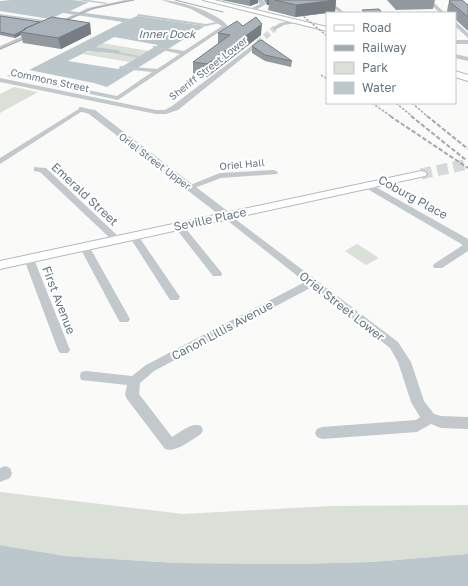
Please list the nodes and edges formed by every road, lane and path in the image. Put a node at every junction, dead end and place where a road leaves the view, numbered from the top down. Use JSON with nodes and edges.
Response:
{"nodes":[{"id":1,"x":3,"y":0,"type":"edge"},
{"id":2,"x":8,"y":0,"type":"edge"},
{"id":3,"x":79,"y":0,"type":"edge"},
{"id":4,"x":131,"y":0,"type":"edge"},
{"id":5,"x":163,"y":0,"type":"edge"},
{"id":6,"x":206,"y":0,"type":"edge"},
{"id":7,"x":260,"y":0,"type":"edge"},
{"id":8,"x":326,"y":0,"type":"edge"},
{"id":9,"x":428,"y":0,"type":"edge"},
{"id":10,"x":106,"y":4,"type":"dead end"},
{"id":11,"x":252,"y":10,"type":"junction"},
{"id":12,"x":342,"y":12,"type":"edge"},
{"id":13,"x":442,"y":12,"type":"edge"},
{"id":14,"x":0,"y":15,"type":"edge"},
{"id":15,"x":138,"y":15,"type":"dead end"},
{"id":16,"x":284,"y":21,"type":"junction"},
{"id":17,"x":51,"y":22,"type":"edge"},
{"id":18,"x":222,"y":22,"type":"junction"},
{"id":19,"x":456,"y":25,"type":"edge"},
{"id":20,"x":46,"y":28,"type":"edge"},
{"id":21,"x":276,"y":28,"type":"tunnel mouth"},
{"id":22,"x":326,"y":29,"type":"edge"},
{"id":23,"x":39,"y":31,"type":"edge"},
{"id":24,"x":468,"y":36,"type":"edge"},
{"id":25,"x":456,"y":42,"type":"edge"},
{"id":26,"x":468,"y":42,"type":"edge"},
{"id":27,"x":258,"y":43,"type":"tunnel mouth"},
{"id":28,"x":154,"y":47,"type":"dead end"},
{"id":29,"x":0,"y":48,"type":"edge"},
{"id":30,"x":119,"y":53,"type":"dead end"},
{"id":31,"x":185,"y":53,"type":"junction"},
{"id":32,"x":456,"y":56,"type":"edge"},
{"id":33,"x":145,"y":58,"type":"dead end"},
{"id":34,"x":468,"y":59,"type":"edge"},
{"id":35,"x":122,"y":67,"type":"dead end"},
{"id":36,"x":158,"y":71,"type":"junction"},
{"id":37,"x":456,"y":74,"type":"edge"},
{"id":38,"x":10,"y":76,"type":"dead end"},
{"id":39,"x":468,"y":78,"type":"edge"},
{"id":40,"x":0,"y":80,"type":"edge"},
{"id":41,"x":97,"y":100,"type":"junction"},
{"id":42,"x":82,"y":109,"type":"junction"},
{"id":43,"x":1,"y":161,"type":"edge"},
{"id":44,"x":37,"y":168,"type":"dead end"},
{"id":45,"x":274,"y":172,"type":"dead end"},
{"id":46,"x":421,"y":174,"type":"tunnel mouth"},
{"id":47,"x":367,"y":186,"type":"junction"},
{"id":48,"x":189,"y":187,"type":"junction"},
{"id":49,"x":226,"y":215,"type":"junction"},
{"id":50,"x":179,"y":226,"type":"junction"},
{"id":51,"x":134,"y":236,"type":"junction"},
{"id":52,"x":116,"y":239,"type":"junction"},
{"id":53,"x":468,"y":243,"type":"edge"},
{"id":54,"x":84,"y":246,"type":"junction"},
{"id":55,"x":468,"y":246,"type":"edge"},
{"id":56,"x":29,"y":259,"type":"junction"},
{"id":57,"x":1,"y":264,"type":"edge"},
{"id":58,"x":438,"y":266,"type":"dead end"},
{"id":59,"x":217,"y":274,"type":"dead end"},
{"id":60,"x":312,"y":283,"type":"junction"},
{"id":61,"x":174,"y":297,"type":"dead end"},
{"id":62,"x":124,"y":319,"type":"dead end"},
{"id":63,"x":64,"y":350,"type":"dead end"},
{"id":64,"x":86,"y":376,"type":"dead end"},
{"id":65,"x":134,"y":381,"type":"junction"},
{"id":66,"x":429,"y":418,"type":"junction"},
{"id":67,"x":468,"y":423,"type":"edge"},
{"id":68,"x":196,"y":430,"type":"dead end"},
{"id":69,"x":322,"y":433,"type":"dead end"}],
"edges":[{"from":1,"to":2,"type":"street"},
{"from":3,"to":10,"type":"street"},
{"from":4,"to":20,"type":"street"},
{"from":5,"to":18,"type":"street"},
{"from":6,"to":11,"type":"main road"},
{"from":7,"to":11,"type":"street"},
{"from":8,"to":12,"type":"street"},
{"from":9,"to":13,"type":"street"},
{"from":11,"to":16,"type":"main road"},
{"from":14,"to":17,"type":"street"},
{"from":15,"to":18,"type":"street"},
{"from":16,"to":21,"type":"street"},
{"from":16,"to":22,"type":"main road"},
{"from":18,"to":31,"type":"street"},
{"from":19,"to":24,"type":"street"},
{"from":23,"to":29,"type":"street"},
{"from":25,"to":26,"type":"street"},
{"from":27,"to":41,"type":"street","name":"Sheriff Street Lower"},
{"from":28,"to":31,"type":"street"},
{"from":30,"to":33,"type":"street"},
{"from":31,"to":36,"type":"street"},
{"from":32,"to":34,"type":"street"},
{"from":35,"to":36,"type":"street"},
{"from":36,"to":38,"type":"street"},
{"from":37,"to":39,"type":"main road"},
{"from":40,"to":41,"type":"street","name":"Commons Street"},
{"from":41,"to":42,"type":"street"},
{"from":42,"to":43,"type":"street"},
{"from":42,"to":48,"type":"street","name":"Oriel Street Upper"},
{"from":44,"to":52,"type":"street","name":"Emerald Street"},
{"from":45,"to":48,"type":"street","name":"Oriel Hall"},
{"from":46,"to":47,"type":"main road","name":"Seville Place"},
{"from":47,"to":49,"type":"main road","name":"Seville Place"},
{"from":47,"to":53,"type":"street","name":"Coburg Place"},
{"from":48,"to":49,"type":"street","name":"Oriel Street Upper"},
{"from":49,"to":50,"type":"main road","name":"Seville Place"},
{"from":49,"to":60,"type":"street","name":"Oriel Street Lower"},
{"from":50,"to":51,"type":"main road","name":"Seville Place"},
{"from":50,"to":59,"type":"street"},
{"from":51,"to":52,"type":"main road","name":"Seville Place"},
{"from":51,"to":61,"type":"street"},
{"from":52,"to":54,"type":"main road","name":"Seville Place"},
{"from":54,"to":56,"type":"main road","name":"Seville Place"},
{"from":54,"to":62,"type":"street"},
{"from":55,"to":58,"type":"street"},
{"from":56,"to":57,"type":"main road","name":"Seville Place"},
{"from":56,"to":63,"type":"street","name":"First Avenue"},
{"from":60,"to":65,"type":"street","name":"Canon Lillis Avenue"},
{"from":60,"to":66,"type":"street","name":"Oriel Street Lower"},
{"from":64,"to":65,"type":"street"},
{"from":65,"to":68,"type":"street"},
{"from":66,"to":67,"type":"street"},
{"from":66,"to":69,"type":"street"}]}
